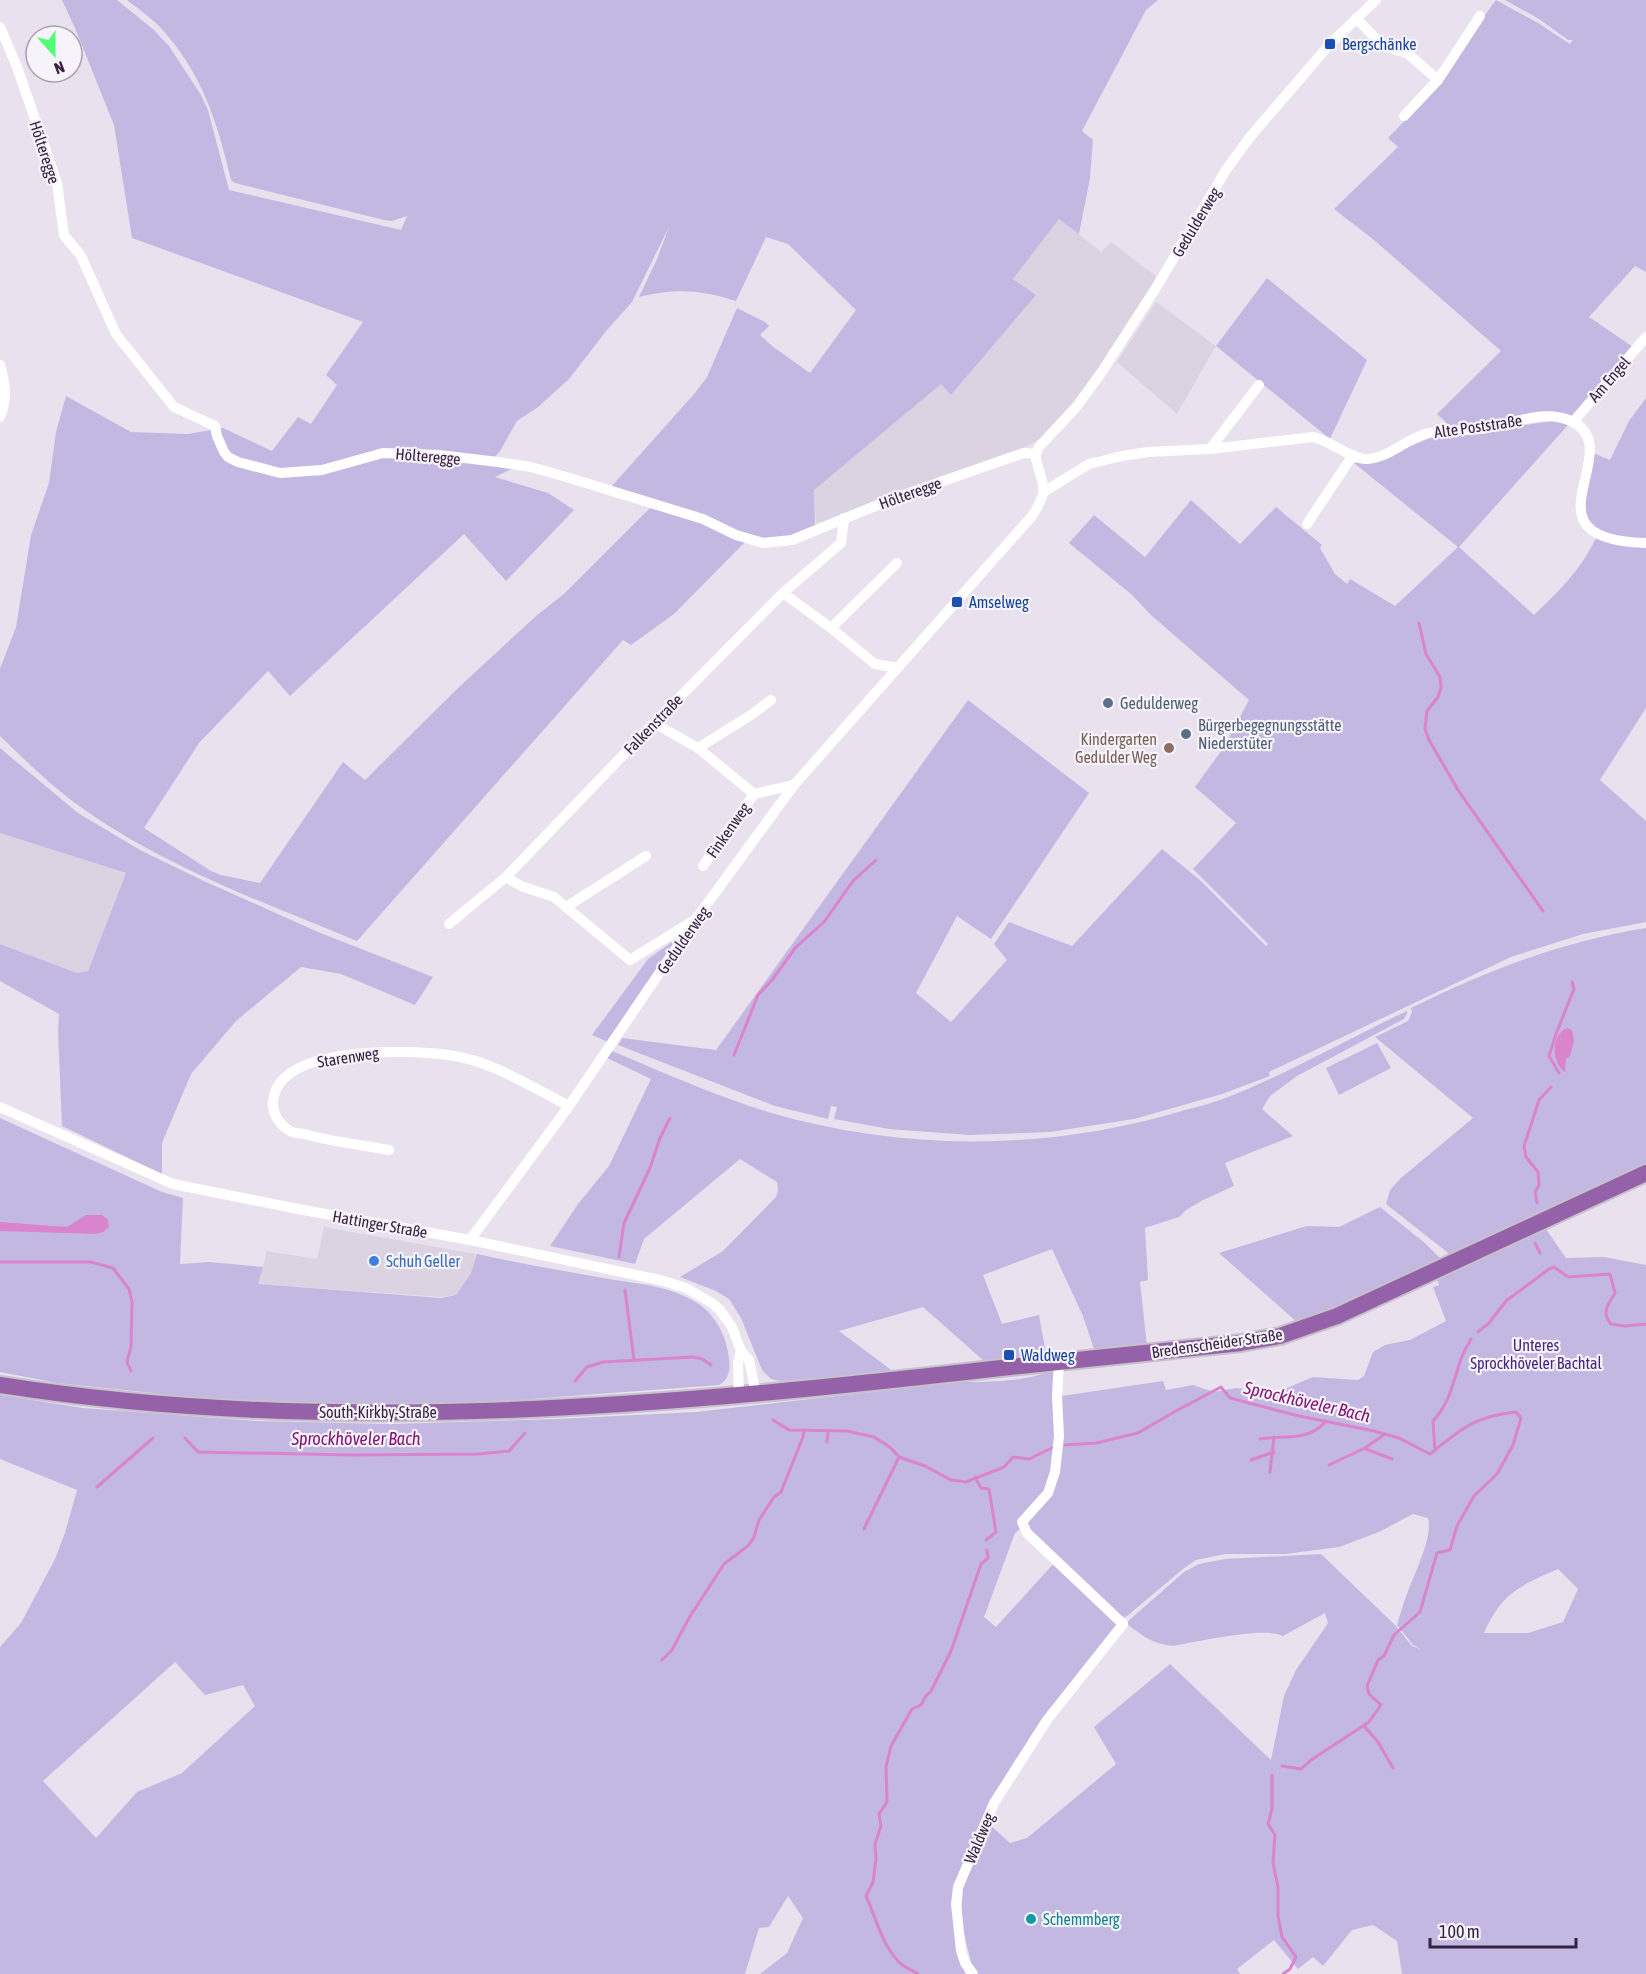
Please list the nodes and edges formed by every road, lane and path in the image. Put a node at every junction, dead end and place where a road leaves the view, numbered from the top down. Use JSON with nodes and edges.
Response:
{"nodes":[{"id":1,"x":1376,"y":0,"type":"edge"},
{"id":2,"x":1480,"y":16,"type":"dead end"},
{"id":3,"x":1356,"y":18,"type":"junction"},
{"id":4,"x":0,"y":27,"type":"edge"},
{"id":5,"x":1438,"y":80,"type":"junction"},
{"id":6,"x":1404,"y":116,"type":"dead end"},
{"id":7,"x":1646,"y":337,"type":"edge"},
{"id":8,"x":0,"y":365,"type":"edge"},
{"id":9,"x":1259,"y":385,"type":"dead end"},
{"id":10,"x":0,"y":417,"type":"edge"},
{"id":11,"x":1572,"y":422,"type":"junction"},
{"id":12,"x":1210,"y":449,"type":"junction"},
{"id":13,"x":1036,"y":454,"type":"junction"},
{"id":14,"x":1353,"y":455,"type":"junction"},
{"id":15,"x":1044,"y":491,"type":"junction"},
{"id":16,"x":844,"y":518,"type":"junction"},
{"id":17,"x":1306,"y":524,"type":"dead end"},
{"id":18,"x":1646,"y":543,"type":"edge"},
{"id":19,"x":897,"y":562,"type":"dead end"},
{"id":20,"x":783,"y":593,"type":"junction"},
{"id":21,"x":831,"y":628,"type":"junction"},
{"id":22,"x":898,"y":668,"type":"junction"},
{"id":23,"x":771,"y":700,"type":"dead end"},
{"id":24,"x":654,"y":723,"type":"junction"},
{"id":25,"x":698,"y":748,"type":"junction"},
{"id":26,"x":794,"y":785,"type":"junction"},
{"id":27,"x":754,"y":794,"type":"junction"},
{"id":28,"x":646,"y":856,"type":"dead end"},
{"id":29,"x":703,"y":866,"type":"dead end"},
{"id":30,"x":506,"y":877,"type":"junction"},
{"id":31,"x":566,"y":907,"type":"junction"},
{"id":32,"x":696,"y":919,"type":"junction"},
{"id":33,"x":449,"y":924,"type":"dead end"},
{"id":34,"x":569,"y":1106,"type":"junction"},
{"id":35,"x":0,"y":1107,"type":"edge"},
{"id":36,"x":388,"y":1150,"type":"dead end"},
{"id":37,"x":1646,"y":1173,"type":"edge"},
{"id":38,"x":470,"y":1240,"type":"junction"},
{"id":39,"x":741,"y":1351,"type":"junction"},
{"id":40,"x":1059,"y":1362,"type":"junction"},
{"id":41,"x":0,"y":1385,"type":"edge"},
{"id":42,"x":756,"y":1394,"type":"junction"},
{"id":43,"x":739,"y":1396,"type":"junction"},
{"id":44,"x":973,"y":1974,"type":"edge"}],
"edges":[{"from":1,"to":3,"type":"street","name":"Gedulderweg"},
{"from":2,"to":5,"type":"street"},
{"from":3,"to":5,"type":"street"},
{"from":3,"to":13,"type":"street","name":"Gedulderweg"},
{"from":4,"to":16,"type":"street","name":"Hölteregge"},
{"from":5,"to":6,"type":"street"},
{"from":7,"to":11,"type":"street","name":"Am Engel"},
{"from":8,"to":10,"type":"street"},
{"from":9,"to":12,"type":"street"},
{"from":11,"to":14,"type":"street","name":"Alte Poststraße"},
{"from":11,"to":18,"type":"street"},
{"from":12,"to":14,"type":"street","name":"Alte Poststraße"},
{"from":12,"to":15,"type":"street","name":"Alte Poststraße"},
{"from":13,"to":15,"type":"street"},
{"from":13,"to":16,"type":"street","name":"Hölteregge"},
{"from":14,"to":17,"type":"street"},
{"from":15,"to":22,"type":"street","name":"Gedulderweg"},
{"from":16,"to":20,"type":"street","name":"Falkenstraße"},
{"from":19,"to":21,"type":"street"},
{"from":20,"to":21,"type":"street"},
{"from":20,"to":24,"type":"street","name":"Falkenstraße"},
{"from":21,"to":22,"type":"street"},
{"from":22,"to":26,"type":"street","name":"Gedulderweg"},
{"from":23,"to":25,"type":"street"},
{"from":24,"to":25,"type":"street","name":"Finkenweg"},
{"from":24,"to":30,"type":"street","name":"Falkenstraße"},
{"from":25,"to":27,"type":"street","name":"Finkenweg"},
{"from":26,"to":27,"type":"street","name":"Finkenweg"},
{"from":26,"to":32,"type":"street","name":"Gedulderweg"},
{"from":27,"to":29,"type":"street","name":"Finkenweg"},
{"from":28,"to":31,"type":"street"},
{"from":30,"to":31,"type":"street"},
{"from":30,"to":33,"type":"street","name":"Falkenstraße"},
{"from":31,"to":32,"type":"street"},
{"from":32,"to":34,"type":"street","name":"Gedulderweg"},
{"from":34,"to":36,"type":"street","name":"Starenweg"},
{"from":34,"to":38,"type":"street","name":"Gedulderweg"},
{"from":35,"to":38,"type":"street","name":"Hattinger Straße"},
{"from":37,"to":40,"type":"main road","name":"Bredenscheider Straße"},
{"from":38,"to":39,"type":"street","name":"Hattinger Straße"},
{"from":39,"to":42,"type":"street","name":"Hattinger Straße"},
{"from":39,"to":43,"type":"street","name":"Hattinger Straße"},
{"from":40,"to":42,"type":"main road","name":"Bredenscheider Straße"},
{"from":40,"to":44,"type":"street","name":"Waldweg"},
{"from":41,"to":43,"type":"main road","name":"South-Kirkby-Straße"},
{"from":42,"to":43,"type":"main road","name":"South-Kirkby-Straße"}]}
